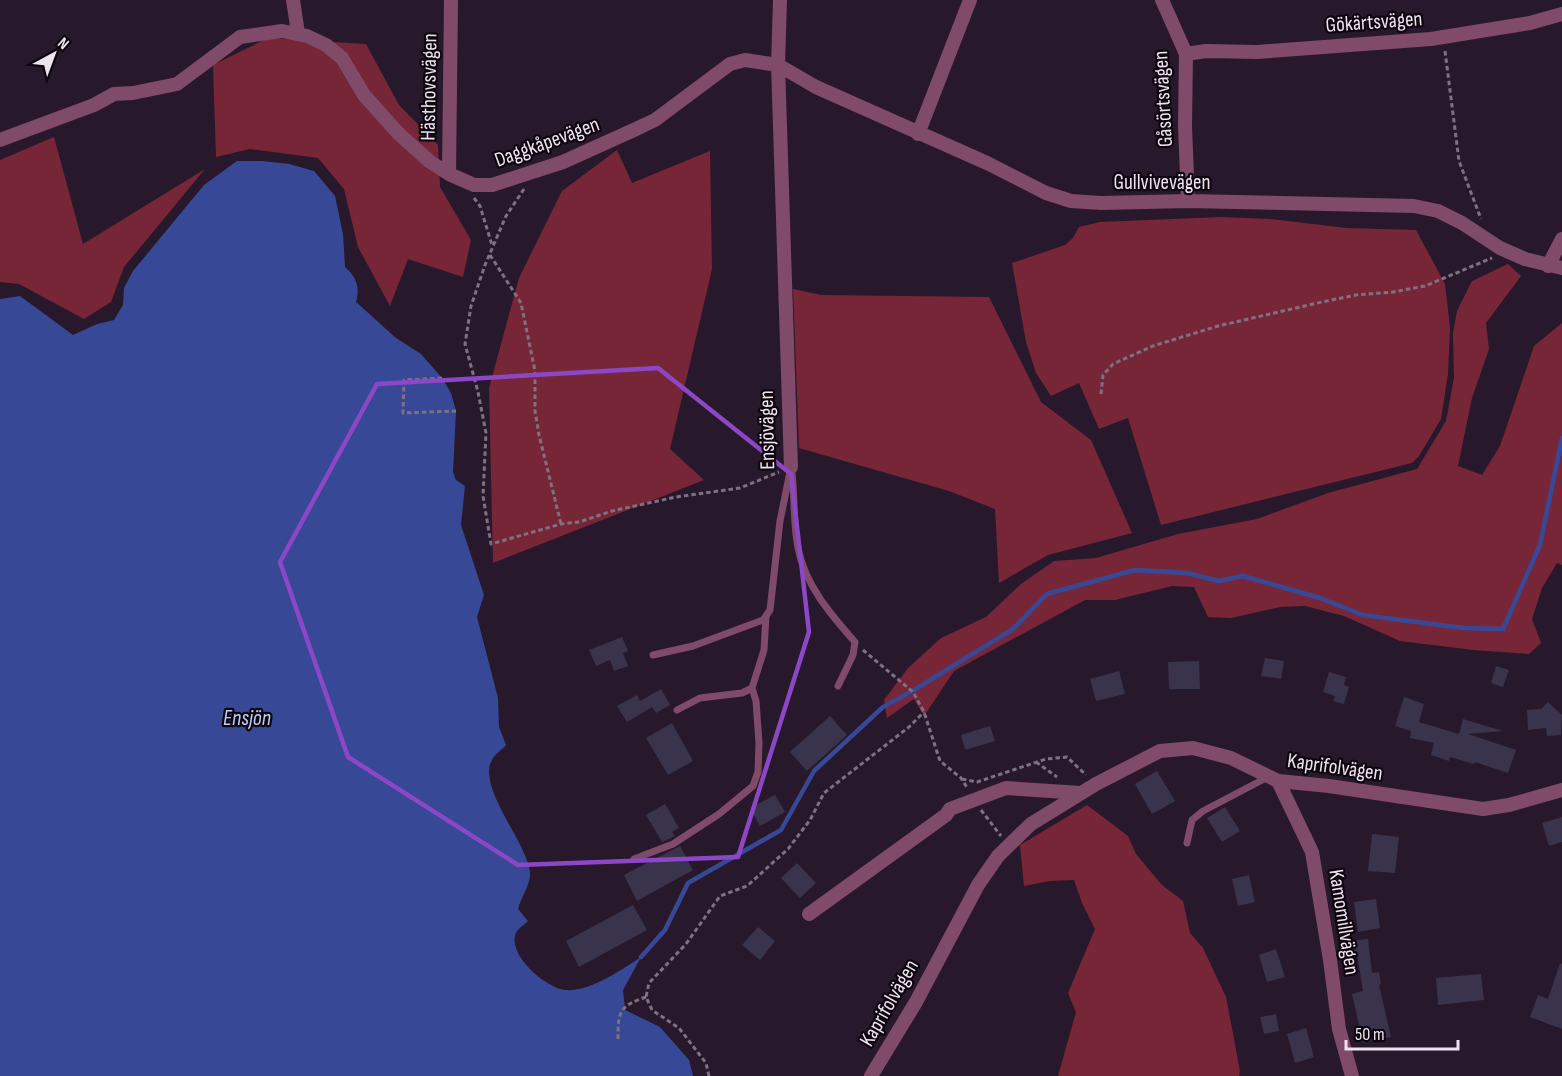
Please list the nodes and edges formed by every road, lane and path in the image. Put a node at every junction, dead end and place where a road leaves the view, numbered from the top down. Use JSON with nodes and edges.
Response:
{"nodes":[{"id":1,"x":293,"y":0,"type":"edge"},
{"id":2,"x":451,"y":0,"type":"edge"},
{"id":3,"x":780,"y":0,"type":"edge"},
{"id":4,"x":970,"y":0,"type":"edge"},
{"id":5,"x":1162,"y":0,"type":"edge"},
{"id":6,"x":1562,"y":14,"type":"edge"},
{"id":7,"x":298,"y":33,"type":"junction"},
{"id":8,"x":1443,"y":37,"type":"junction"},
{"id":9,"x":1186,"y":54,"type":"junction"},
{"id":10,"x":778,"y":65,"type":"junction"},
{"id":11,"x":918,"y":134,"type":"junction"},
{"id":12,"x":0,"y":140,"type":"edge"},
{"id":13,"x":536,"y":171,"type":"junction"},
{"id":14,"x":454,"y":177,"type":"junction"},
{"id":15,"x":1188,"y":201,"type":"junction"},
{"id":16,"x":1482,"y":220,"type":"dead end"},
{"id":17,"x":1562,"y":239,"type":"edge"},
{"id":18,"x":493,"y":246,"type":"junction"},
{"id":19,"x":1500,"y":248,"type":"junction"},
{"id":20,"x":489,"y":254,"type":"junction"},
{"id":21,"x":1555,"y":267,"type":"edge"},
{"id":22,"x":442,"y":378,"type":"dead end"},
{"id":23,"x":1101,"y":394,"type":"dead end"},
{"id":24,"x":456,"y":411,"type":"dead end"},
{"id":25,"x":792,"y":467,"type":"junction"},
{"id":26,"x":561,"y":524,"type":"junction"},
{"id":27,"x":766,"y":616,"type":"junction"},
{"id":28,"x":855,"y":642,"type":"junction"},
{"id":29,"x":653,"y":655,"type":"dead end"},
{"id":30,"x":838,"y":687,"type":"dead end"},
{"id":31,"x":752,"y":688,"type":"junction"},
{"id":32,"x":677,"y":710,"type":"dead end"},
{"id":33,"x":924,"y":712,"type":"junction"},
{"id":34,"x":961,"y":778,"type":"junction"},
{"id":35,"x":1273,"y":779,"type":"junction"},
{"id":36,"x":1096,"y":784,"type":"junction"},
{"id":37,"x":1562,"y":789,"type":"edge"},
{"id":38,"x":1081,"y":793,"type":"junction"},
{"id":39,"x":974,"y":800,"type":"junction"},
{"id":40,"x":1187,"y":843,"type":"dead end"},
{"id":41,"x":1008,"y":845,"type":"junction"},
{"id":42,"x":634,"y":859,"type":"dead end"},
{"id":43,"x":809,"y":914,"type":"dead end"},
{"id":44,"x":646,"y":997,"type":"junction"},
{"id":45,"x":618,"y":1039,"type":"dead end"},
{"id":46,"x":709,"y":1076,"type":"edge"},
{"id":47,"x":871,"y":1076,"type":"edge"},
{"id":48,"x":1352,"y":1076,"type":"edge"}],
"edges":[{"from":1,"to":7,"type":"street"},
{"from":2,"to":14,"type":"street","name":"Hästhovsvägen"},
{"from":3,"to":10,"type":"street","name":"Ensjövägen"},
{"from":4,"to":11,"type":"street"},
{"from":5,"to":9,"type":"street","name":"Gåsörtsvägen"},
{"from":6,"to":8,"type":"street","name":"Gökärtsvägen"},
{"from":7,"to":12,"type":"street","name":"Daggkåpevägen"},
{"from":7,"to":14,"type":"street","name":"Daggkåpevägen"},
{"from":8,"to":9,"type":"street","name":"Gökärtsvägen"},
{"from":8,"to":16,"type":"path"},
{"from":9,"to":15,"type":"street","name":"Gåsörtsvägen"},
{"from":10,"to":11,"type":"street","name":"Gullvivevägen"},
{"from":10,"to":13,"type":"street","name":"Daggkåpevägen"},
{"from":10,"to":25,"type":"street","name":"Ensjövägen"},
{"from":11,"to":15,"type":"street","name":"Gullvivevägen"},
{"from":13,"to":14,"type":"street","name":"Daggkåpevägen"},
{"from":13,"to":18,"type":"path"},
{"from":14,"to":18,"type":"path"},
{"from":15,"to":19,"type":"street","name":"Gullvivevägen"},
{"from":17,"to":21,"type":"street"},
{"from":18,"to":20,"type":"path"},
{"from":19,"to":21,"type":"street","name":"Gullvivevägen"},
{"from":19,"to":23,"type":"path"},
{"from":20,"to":26,"type":"path"},
{"from":20,"to":26,"type":"path"},
{"from":22,"to":24,"type":"path"},
{"from":25,"to":26,"type":"path"},
{"from":25,"to":27,"type":"lane","name":"Ensjövägen"},
{"from":25,"to":28,"type":"lane"},
{"from":27,"to":29,"type":"lane"},
{"from":27,"to":31,"type":"lane","name":"Ensjövägen"},
{"from":28,"to":30,"type":"lane"},
{"from":28,"to":33,"type":"path"},
{"from":31,"to":32,"type":"lane"},
{"from":31,"to":42,"type":"lane","name":"Ensjövägen"},
{"from":33,"to":34,"type":"path"},
{"from":33,"to":44,"type":"path"},
{"from":34,"to":36,"type":"path"},
{"from":34,"to":39,"type":"path"},
{"from":35,"to":36,"type":"street","name":"Kaprifolvägen"},
{"from":35,"to":37,"type":"street","name":"Kaprifolvägen"},
{"from":35,"to":40,"type":"lane"},
{"from":35,"to":48,"type":"street","name":"Kamomillvägen"},
{"from":36,"to":38,"type":"street","name":"Kaprifolvägen"},
{"from":38,"to":39,"type":"street"},
{"from":38,"to":41,"type":"street","name":"Kaprifolvägen"},
{"from":39,"to":41,"type":"path"},
{"from":39,"to":43,"type":"street"},
{"from":41,"to":47,"type":"street","name":"Kaprifolvägen"},
{"from":44,"to":45,"type":"path"},
{"from":44,"to":46,"type":"path"}]}
